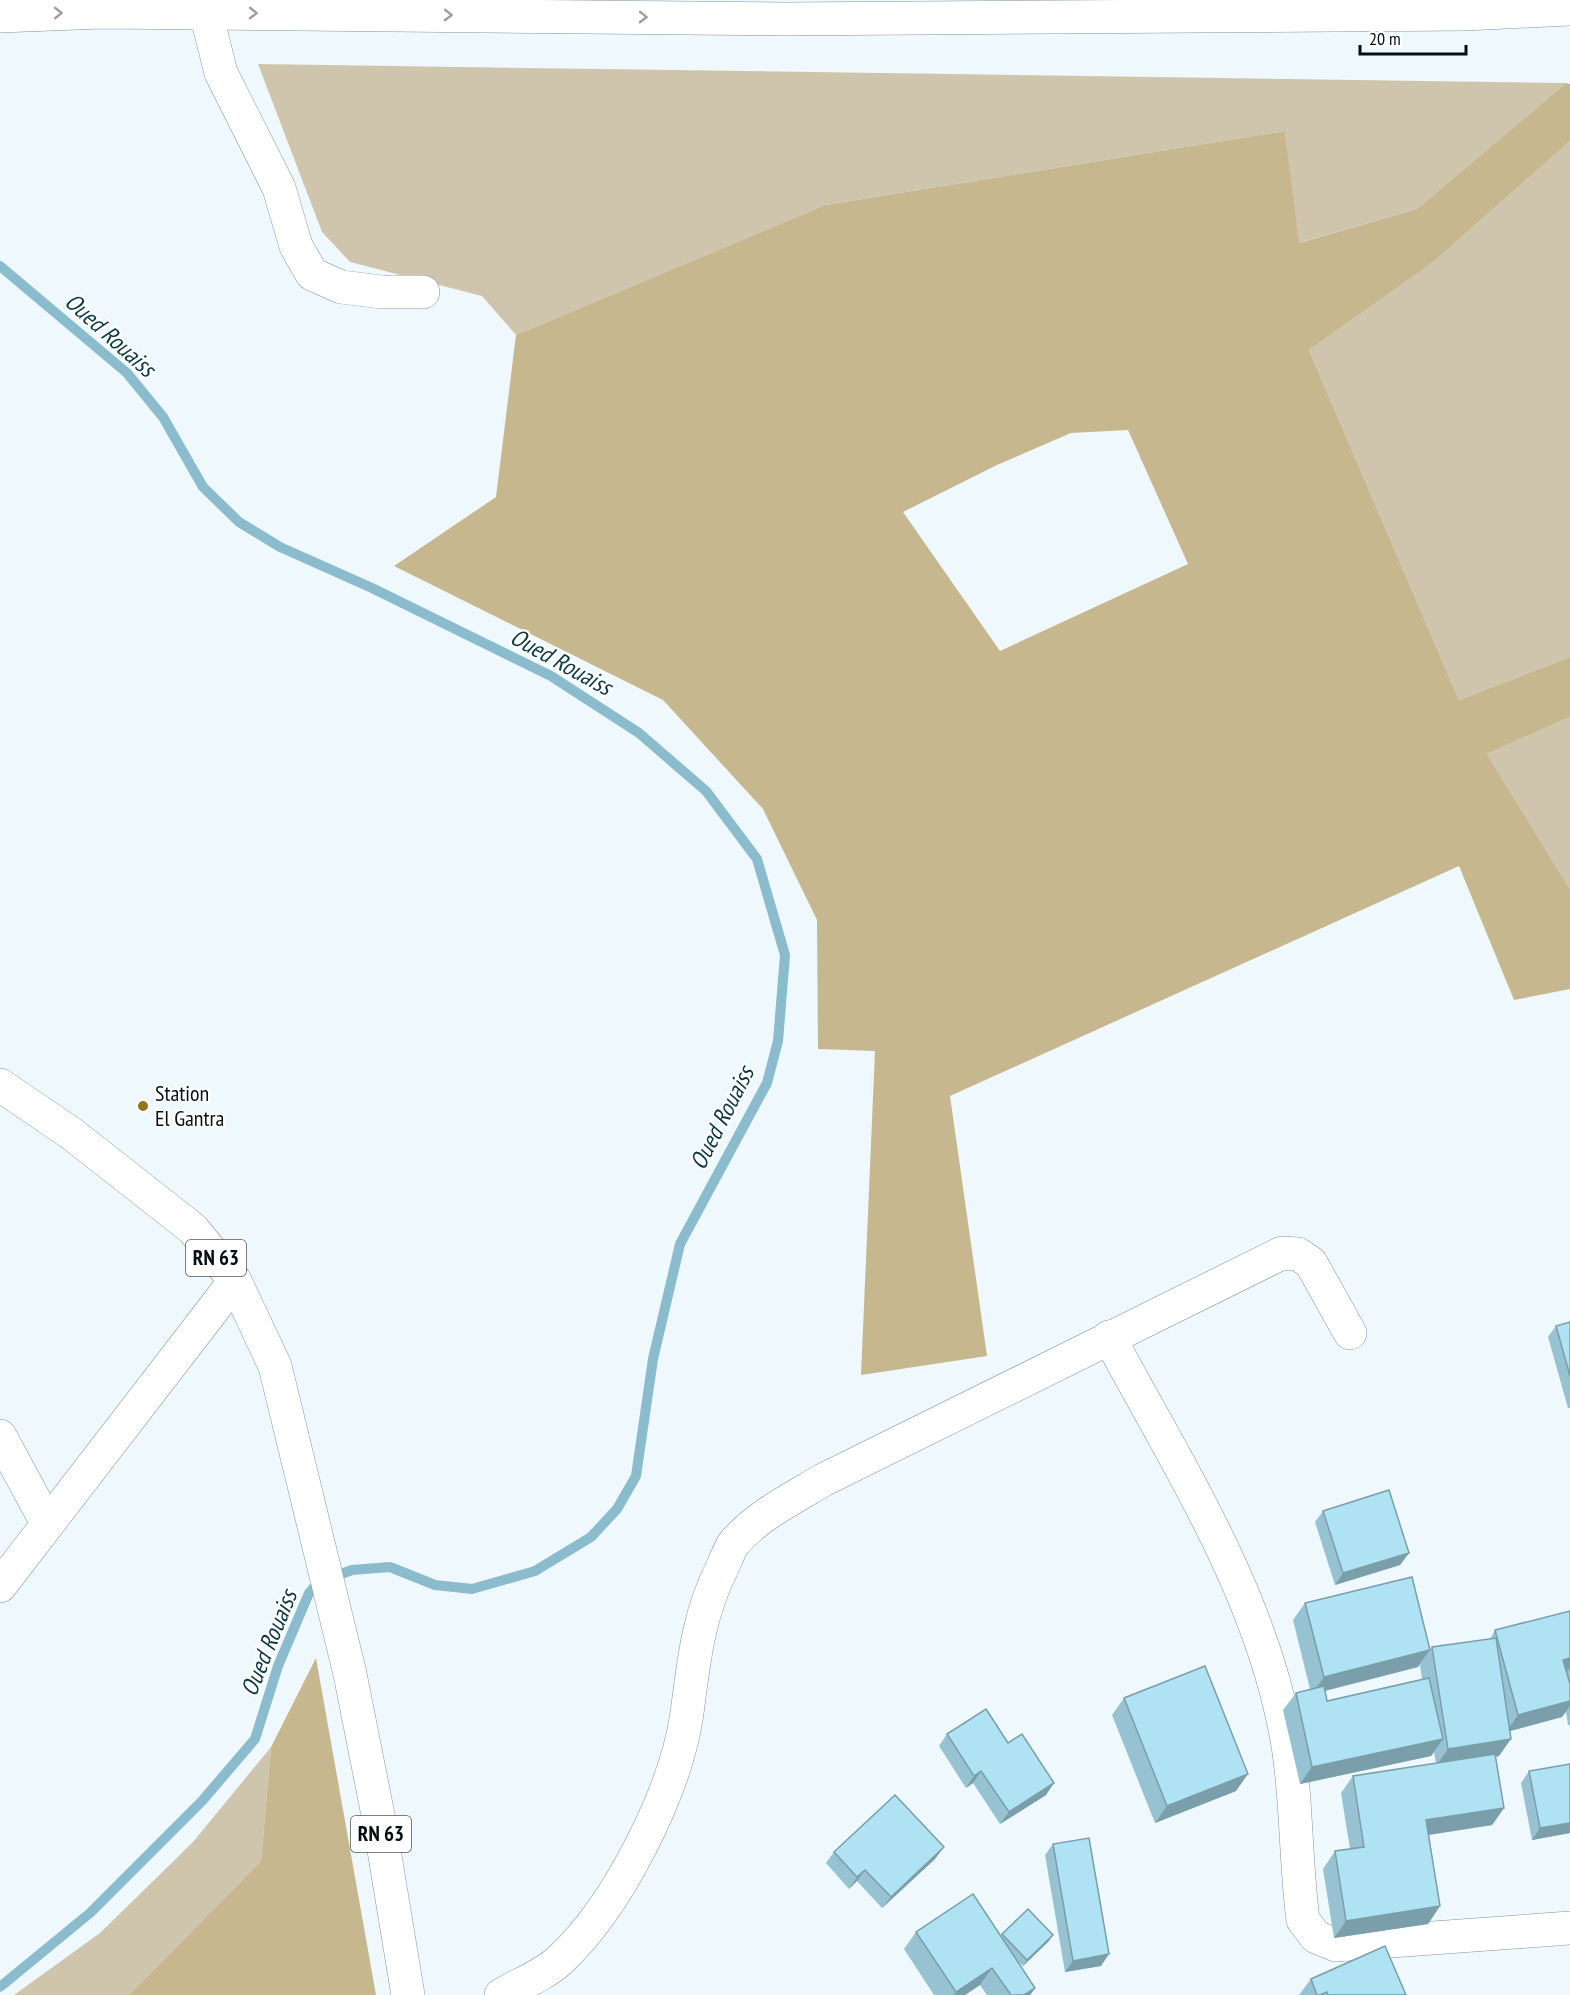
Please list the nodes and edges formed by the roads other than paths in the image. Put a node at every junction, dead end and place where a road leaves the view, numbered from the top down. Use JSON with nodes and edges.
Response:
{"nodes":[{"id":1,"x":1570,"y":9,"type":"edge"},
{"id":2,"x":206,"y":13,"type":"junction"},
{"id":3,"x":0,"y":16,"type":"edge"},
{"id":4,"x":423,"y":292,"type":"dead end"},
{"id":5,"x":0,"y":1085,"type":"edge"},
{"id":6,"x":235,"y":1281,"type":"junction"},
{"id":7,"x":1350,"y":1333,"type":"dead end"},
{"id":8,"x":1108,"y":1337,"type":"junction"},
{"id":9,"x":0,"y":1436,"type":"edge"},
{"id":10,"x":47,"y":1523,"type":"junction"},
{"id":11,"x":0,"y":1586,"type":"edge"},
{"id":12,"x":1570,"y":1928,"type":"edge"},
{"id":13,"x":408,"y":1995,"type":"edge"},
{"id":14,"x":501,"y":1995,"type":"edge"}],
"edges":[{"from":2,"to":1,"type":"main road","one_way":true},
{"from":3,"to":2,"type":"main road","one_way":true},
{"from":2,"to":4,"type":"main road"},
{"from":5,"to":6,"type":"main road","number":"RN 63"},
{"from":6,"to":10,"type":"main road"},
{"from":6,"to":13,"type":"main road","number":"RN 63"},
{"from":7,"to":8,"type":"main road"},
{"from":8,"to":12,"type":"main road"},
{"from":8,"to":14,"type":"main road"},
{"from":9,"to":10,"type":"main road"},
{"from":10,"to":11,"type":"main road"}]}
